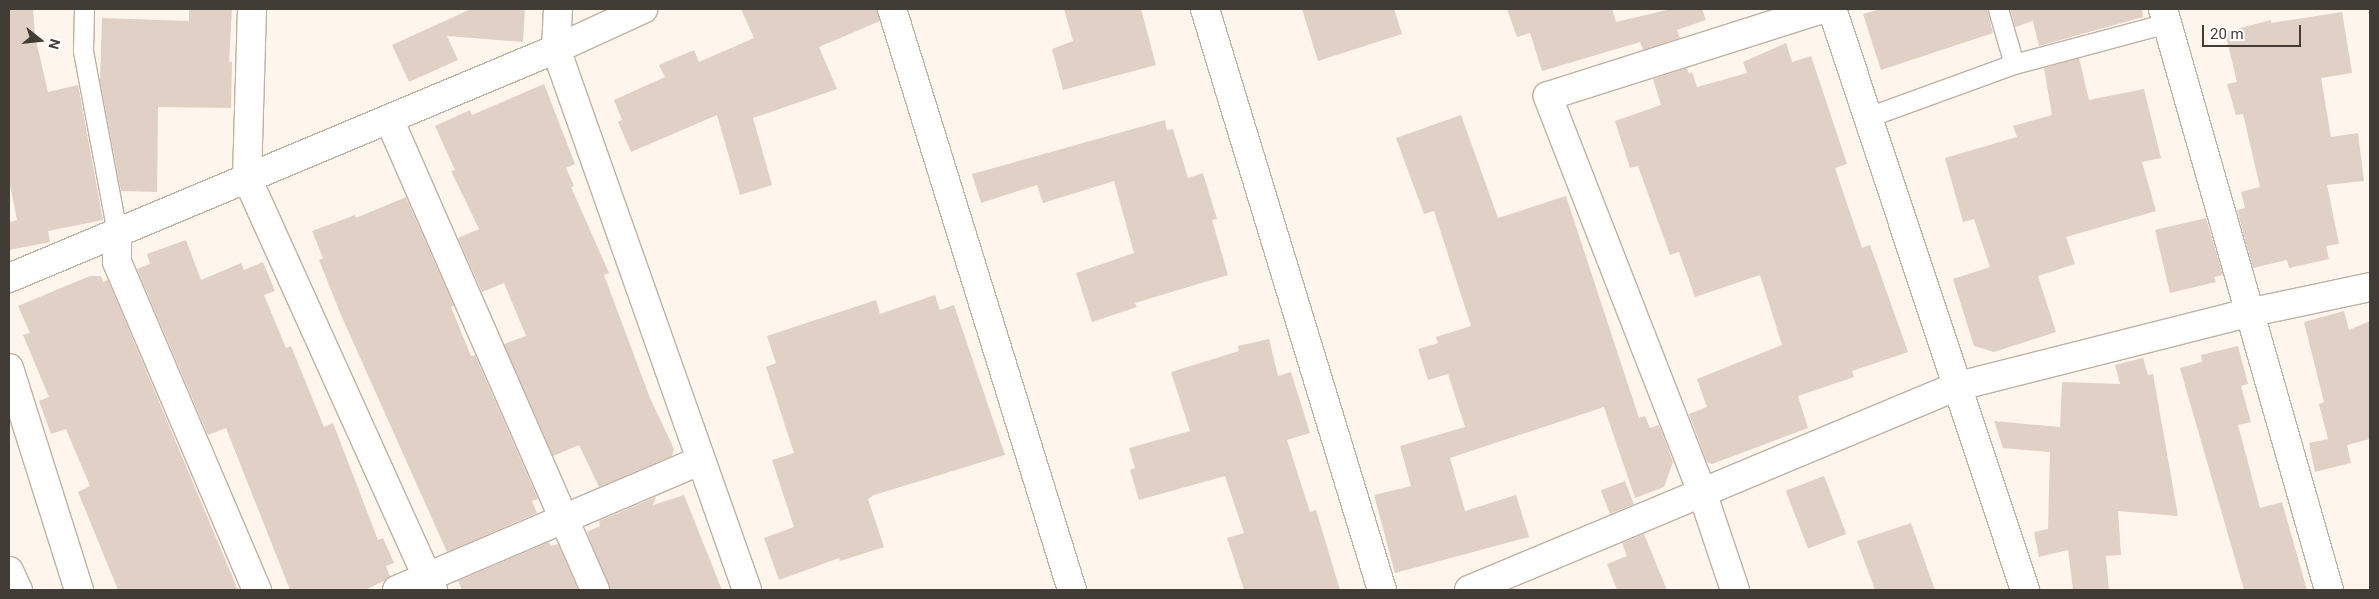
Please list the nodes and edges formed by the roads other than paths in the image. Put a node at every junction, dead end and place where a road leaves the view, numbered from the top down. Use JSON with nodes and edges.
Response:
{"nodes":[{"id":1,"x":84,"y":9,"type":"edge"},
{"id":2,"x":252,"y":9,"type":"edge"},
{"id":3,"x":558,"y":9,"type":"edge"},
{"id":4,"x":643,"y":9,"type":"edge"},
{"id":5,"x":892,"y":9,"type":"edge"},
{"id":6,"x":1206,"y":9,"type":"edge"},
{"id":7,"x":1823,"y":9,"type":"edge"},
{"id":8,"x":1832,"y":9,"type":"edge"},
{"id":9,"x":1998,"y":9,"type":"edge"},
{"id":10,"x":2165,"y":16,"type":"edge"},
{"id":11,"x":556,"y":49,"type":"junction"},
{"id":12,"x":2014,"y":64,"type":"junction"},
{"id":13,"x":1868,"y":117,"type":"junction"},
{"id":14,"x":389,"y":119,"type":"junction"},
{"id":15,"x":247,"y":178,"type":"junction"},
{"id":16,"x":117,"y":233,"type":"junction"},
{"id":17,"x":9,"y":278,"type":"edge"},
{"id":18,"x":2370,"y":287,"type":"edge"},
{"id":19,"x":2248,"y":313,"type":"junction"},
{"id":20,"x":9,"y":368,"type":"edge"},
{"id":21,"x":1956,"y":387,"type":"junction"},
{"id":22,"x":700,"y":461,"type":"junction"},
{"id":23,"x":1702,"y":492,"type":"junction"},
{"id":24,"x":564,"y":519,"type":"junction"},
{"id":25,"x":9,"y":571,"type":"edge"},
{"id":26,"x":430,"y":584,"type":"edge"},
{"id":27,"x":18,"y":590,"type":"edge"},
{"id":28,"x":79,"y":590,"type":"edge"},
{"id":29,"x":258,"y":590,"type":"edge"},
{"id":30,"x":396,"y":590,"type":"edge"},
{"id":31,"x":595,"y":590,"type":"edge"},
{"id":32,"x":748,"y":590,"type":"edge"},
{"id":33,"x":1072,"y":590,"type":"edge"},
{"id":34,"x":1382,"y":590,"type":"edge"},
{"id":35,"x":1469,"y":590,"type":"edge"},
{"id":36,"x":1735,"y":590,"type":"edge"},
{"id":37,"x":2025,"y":590,"type":"edge"},
{"id":38,"x":2329,"y":590,"type":"edge"}],
"edges":[{"from":1,"to":16,"type":"lane"},
{"from":2,"to":15,"type":"street"},
{"from":3,"to":11,"type":"street"},
{"from":4,"to":11,"type":"street"},
{"from":5,"to":33,"type":"street"},
{"from":6,"to":34,"type":"street"},
{"from":7,"to":23,"type":"street"},
{"from":8,"to":13,"type":"street"},
{"from":9,"to":12,"type":"lane"},
{"from":10,"to":12,"type":"lane"},
{"from":10,"to":19,"type":"street"},
{"from":11,"to":14,"type":"street"},
{"from":11,"to":22,"type":"street"},
{"from":12,"to":13,"type":"lane"},
{"from":13,"to":21,"type":"street"},
{"from":14,"to":15,"type":"street"},
{"from":14,"to":24,"type":"street"},
{"from":15,"to":16,"type":"street"},
{"from":15,"to":26,"type":"street"},
{"from":16,"to":17,"type":"street"},
{"from":16,"to":29,"type":"street"},
{"from":18,"to":19,"type":"street"},
{"from":19,"to":21,"type":"street"},
{"from":19,"to":38,"type":"street"},
{"from":20,"to":28,"type":"street"},
{"from":21,"to":23,"type":"street"},
{"from":21,"to":37,"type":"street"},
{"from":22,"to":24,"type":"street"},
{"from":22,"to":32,"type":"street"},
{"from":23,"to":35,"type":"street"},
{"from":23,"to":36,"type":"street"},
{"from":24,"to":26,"type":"street"},
{"from":24,"to":31,"type":"street"},
{"from":25,"to":27,"type":"street"},
{"from":26,"to":30,"type":"street"}]}
